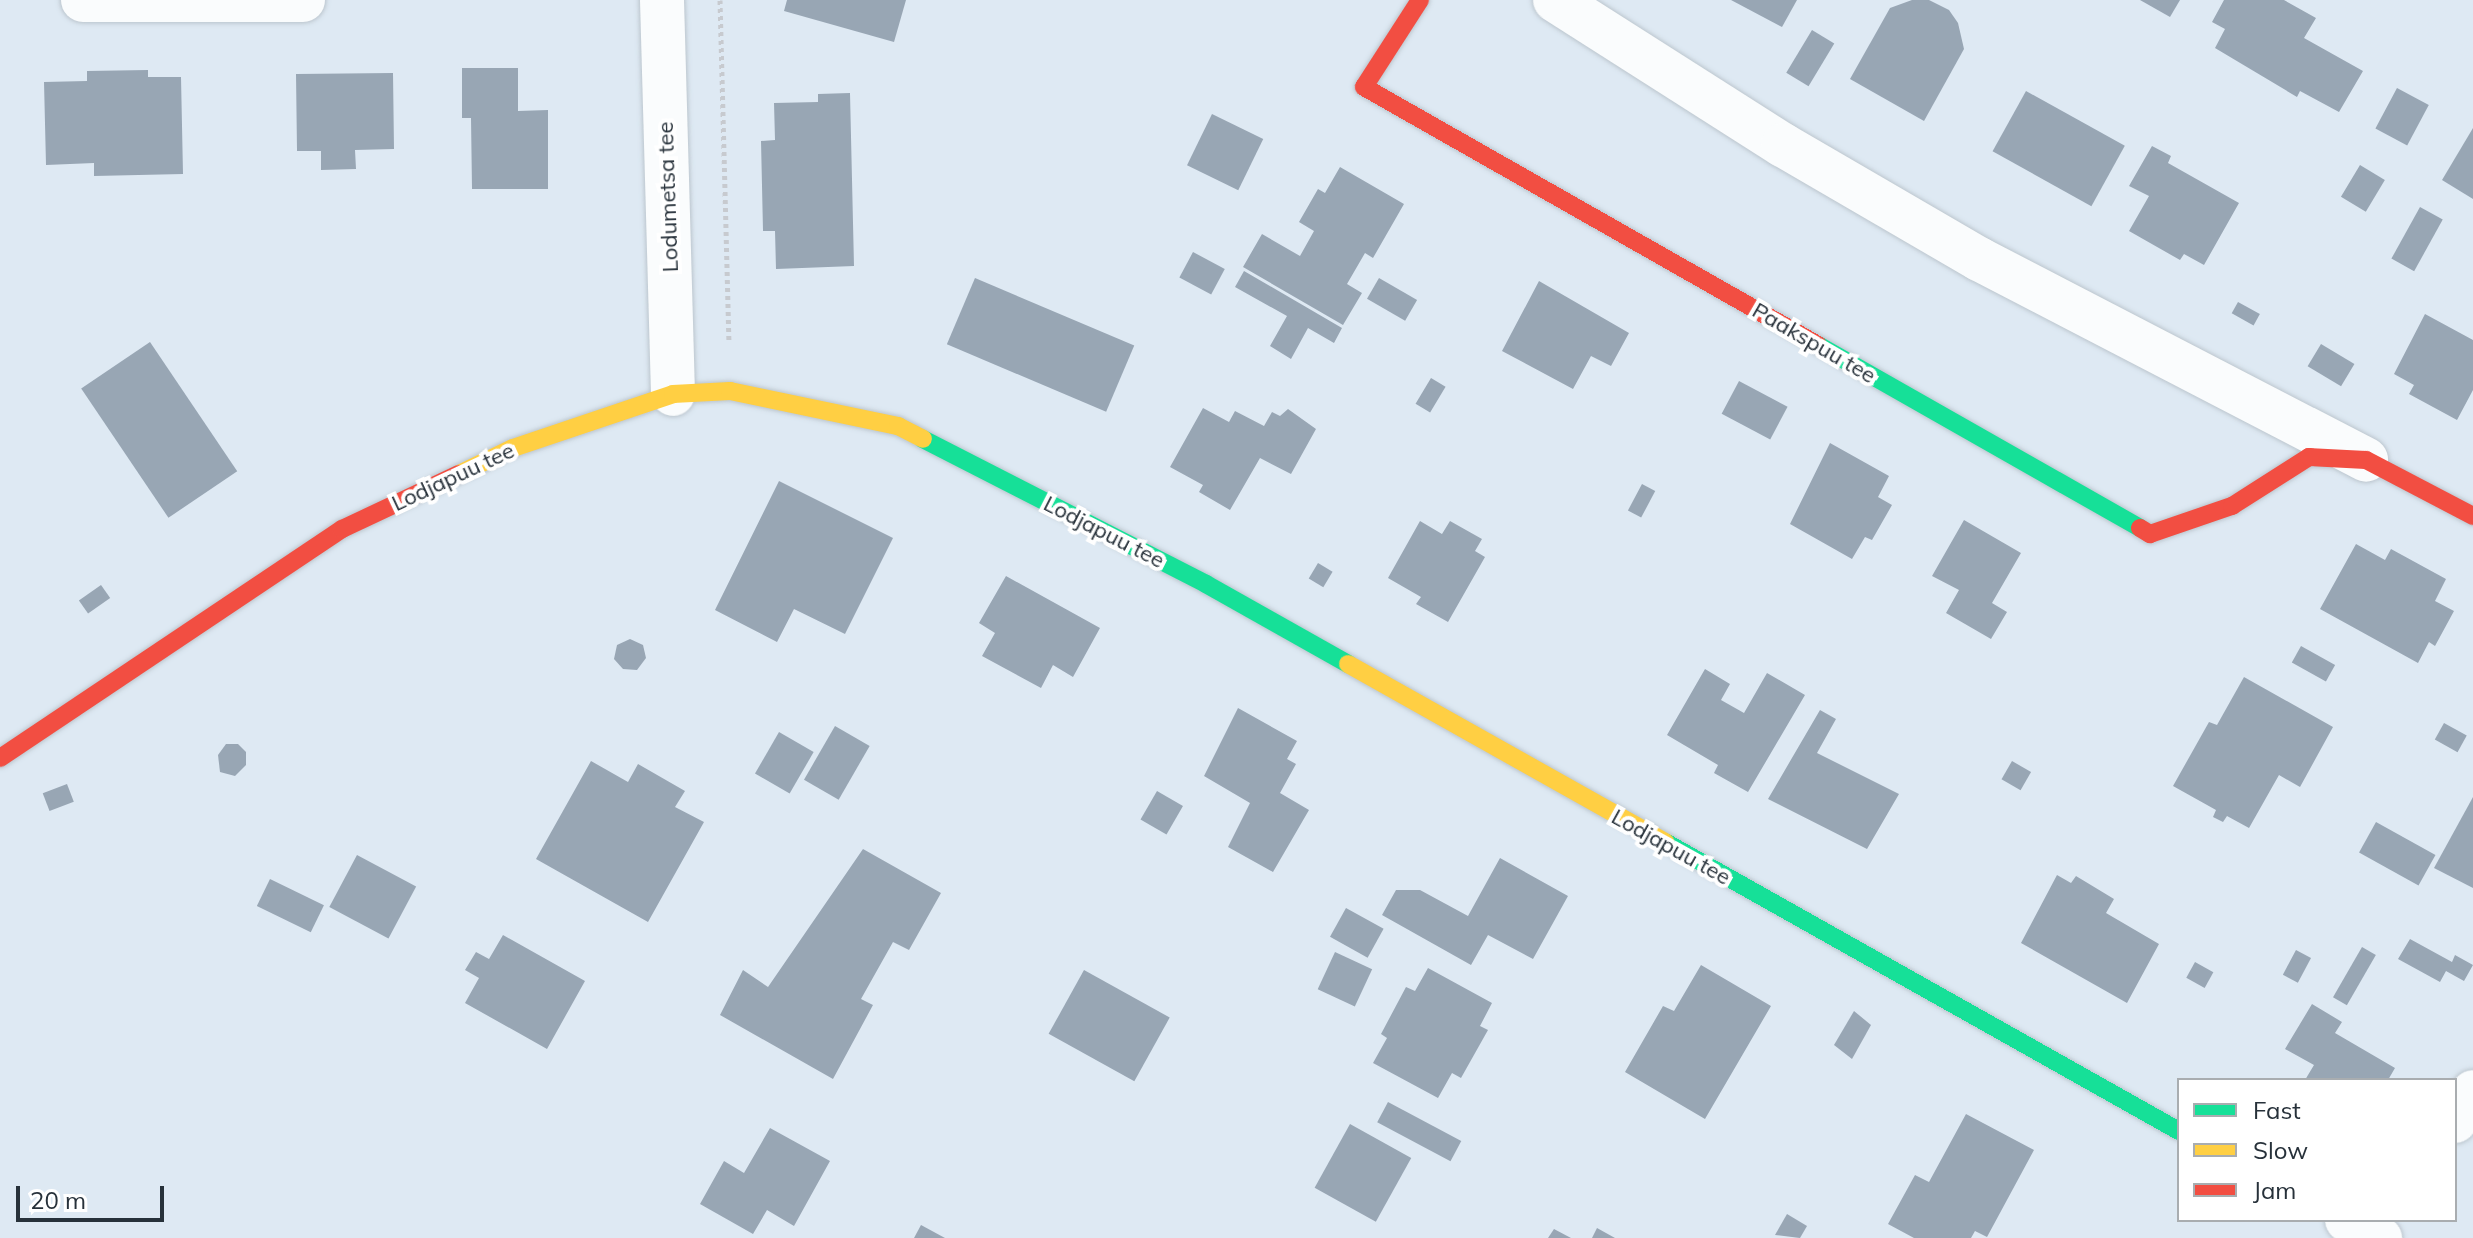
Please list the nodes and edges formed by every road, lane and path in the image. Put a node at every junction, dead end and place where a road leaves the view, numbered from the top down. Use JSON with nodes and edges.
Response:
{"nodes":[{"id":1,"x":83,"y":0,"type":"edge"},
{"id":2,"x":303,"y":0,"type":"edge"},
{"id":3,"x":662,"y":0,"type":"edge"},
{"id":4,"x":720,"y":0,"type":"edge"},
{"id":5,"x":1420,"y":0,"type":"edge"},
{"id":6,"x":1555,"y":0,"type":"edge"},
{"id":7,"x":730,"y":391,"type":"junction"},
{"id":8,"x":673,"y":394,"type":"junction"},
{"id":9,"x":2366,"y":460,"type":"junction"},
{"id":10,"x":2473,"y":516,"type":"edge"},
{"id":11,"x":0,"y":758,"type":"edge"},
{"id":12,"x":2473,"y":1092,"type":"edge"},
{"id":13,"x":2457,"y":1118,"type":"edge"},
{"id":14,"x":2177,"y":1130,"type":"edge"},
{"id":15,"x":2351,"y":1222,"type":"edge"},
{"id":16,"x":2381,"y":1238,"type":"edge"}],
"edges":[{"from":1,"to":2,"type":"street"},
{"from":3,"to":8,"type":"street","name":"Lodumetsa tee"},
{"from":4,"to":7,"type":"path"},
{"from":5,"to":9,"type":"street","name":"Paakspuu tee"},
{"from":6,"to":9,"type":"street","name":"Paakspuu tee"},
{"from":7,"to":8,"type":"street","name":"Lodjapuu tee"},
{"from":7,"to":14,"type":"street","name":"Lodjapuu tee"},
{"from":8,"to":11,"type":"street","name":"Lodjapuu tee"},
{"from":9,"to":10,"type":"street","name":"Paakspuu tee"},
{"from":12,"to":13,"type":"street"},
{"from":15,"to":16,"type":"street"}]}
